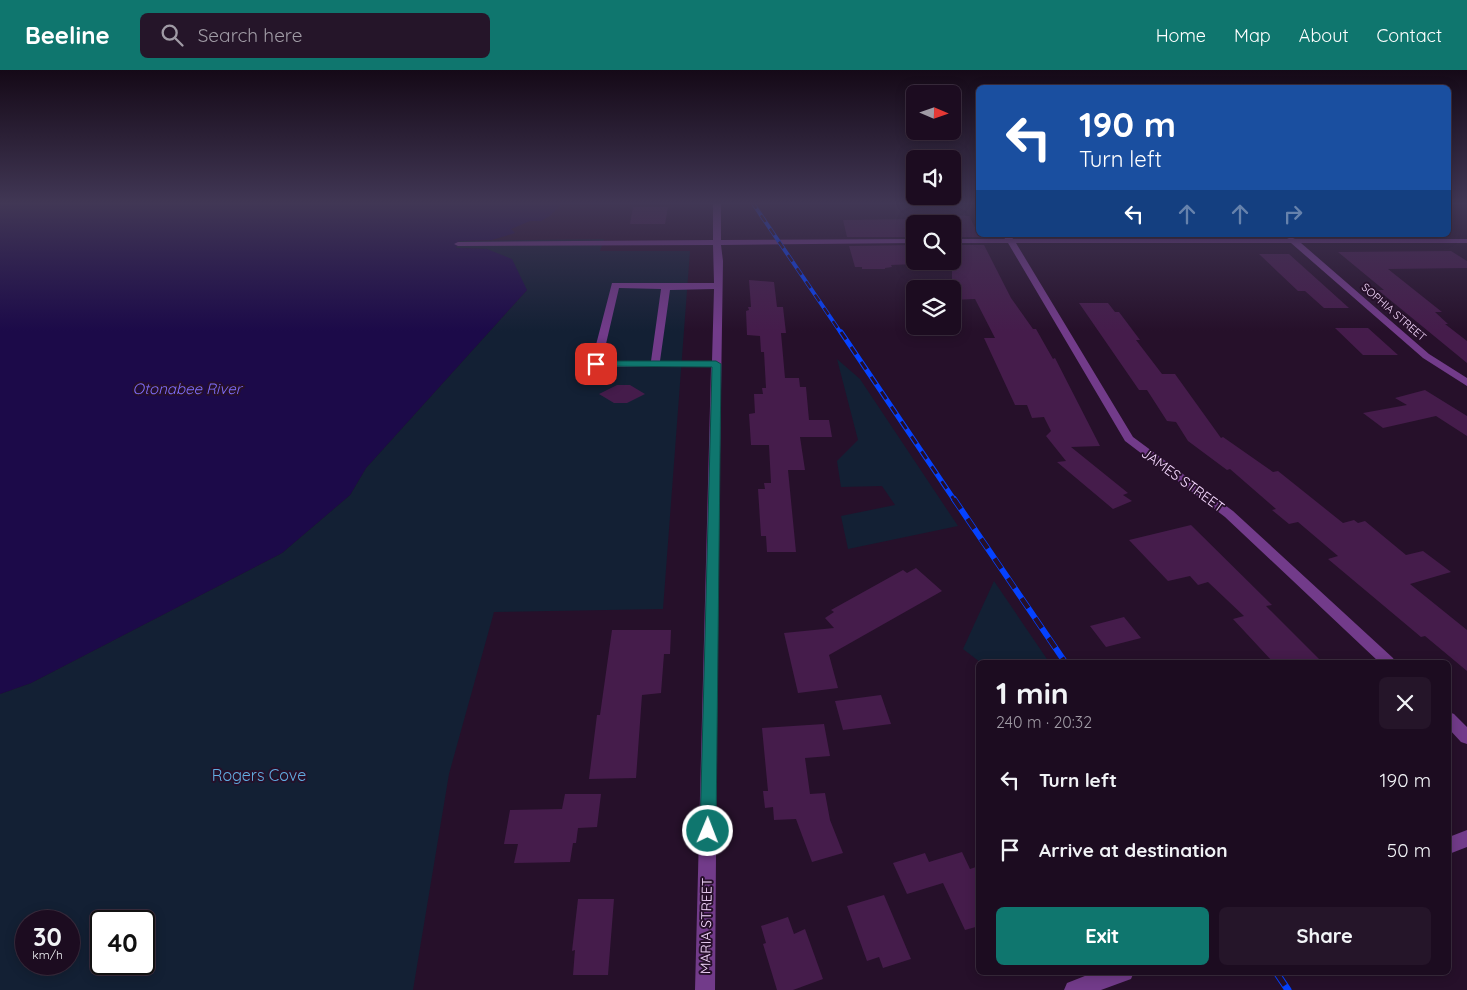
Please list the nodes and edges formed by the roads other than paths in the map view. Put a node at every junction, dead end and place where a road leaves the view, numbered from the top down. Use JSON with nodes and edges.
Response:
{"nodes":[{"id":1,"x":717,"y":245,"type":"edge"},
{"id":2,"x":1013,"y":245,"type":"edge"},
{"id":3,"x":1298,"y":245,"type":"edge"},
{"id":4,"x":718,"y":286,"type":"junction"},
{"id":5,"x":666,"y":287,"type":"junction"},
{"id":6,"x":654,"y":364,"type":"junction"},
{"id":7,"x":716,"y":364,"type":"junction"},
{"id":8,"x":1467,"y":383,"type":"edge"},
{"id":9,"x":1386,"y":660,"type":"edge"},
{"id":10,"x":1451,"y":721,"type":"edge"},
{"id":11,"x":1467,"y":736,"type":"edge"},
{"id":12,"x":1467,"y":838,"type":"edge"},
{"id":13,"x":1451,"y":845,"type":"edge"},
{"id":14,"x":1116,"y":975,"type":"edge"},
{"id":15,"x":705,"y":990,"type":"edge"},
{"id":16,"x":1074,"y":990,"type":"edge"}],
"edges":[{"from":1,"to":4,"type":"street","name":"MARIA STREET"},
{"from":2,"to":9,"type":"street","name":"JAMES STREET"},
{"from":3,"to":8,"type":"street","name":"SOPHIA STREET"},
{"from":4,"to":5,"type":"street"},
{"from":4,"to":7,"type":"street","name":"MARIA STREET"},
{"from":5,"to":6,"type":"street"},
{"from":5,"to":6,"type":"street"},
{"from":6,"to":7,"type":"street"},
{"from":7,"to":15,"type":"street","name":"MARIA STREET"},
{"from":10,"to":11,"type":"street"},
{"from":12,"to":13,"type":"street"},
{"from":14,"to":16,"type":"street"}]}
